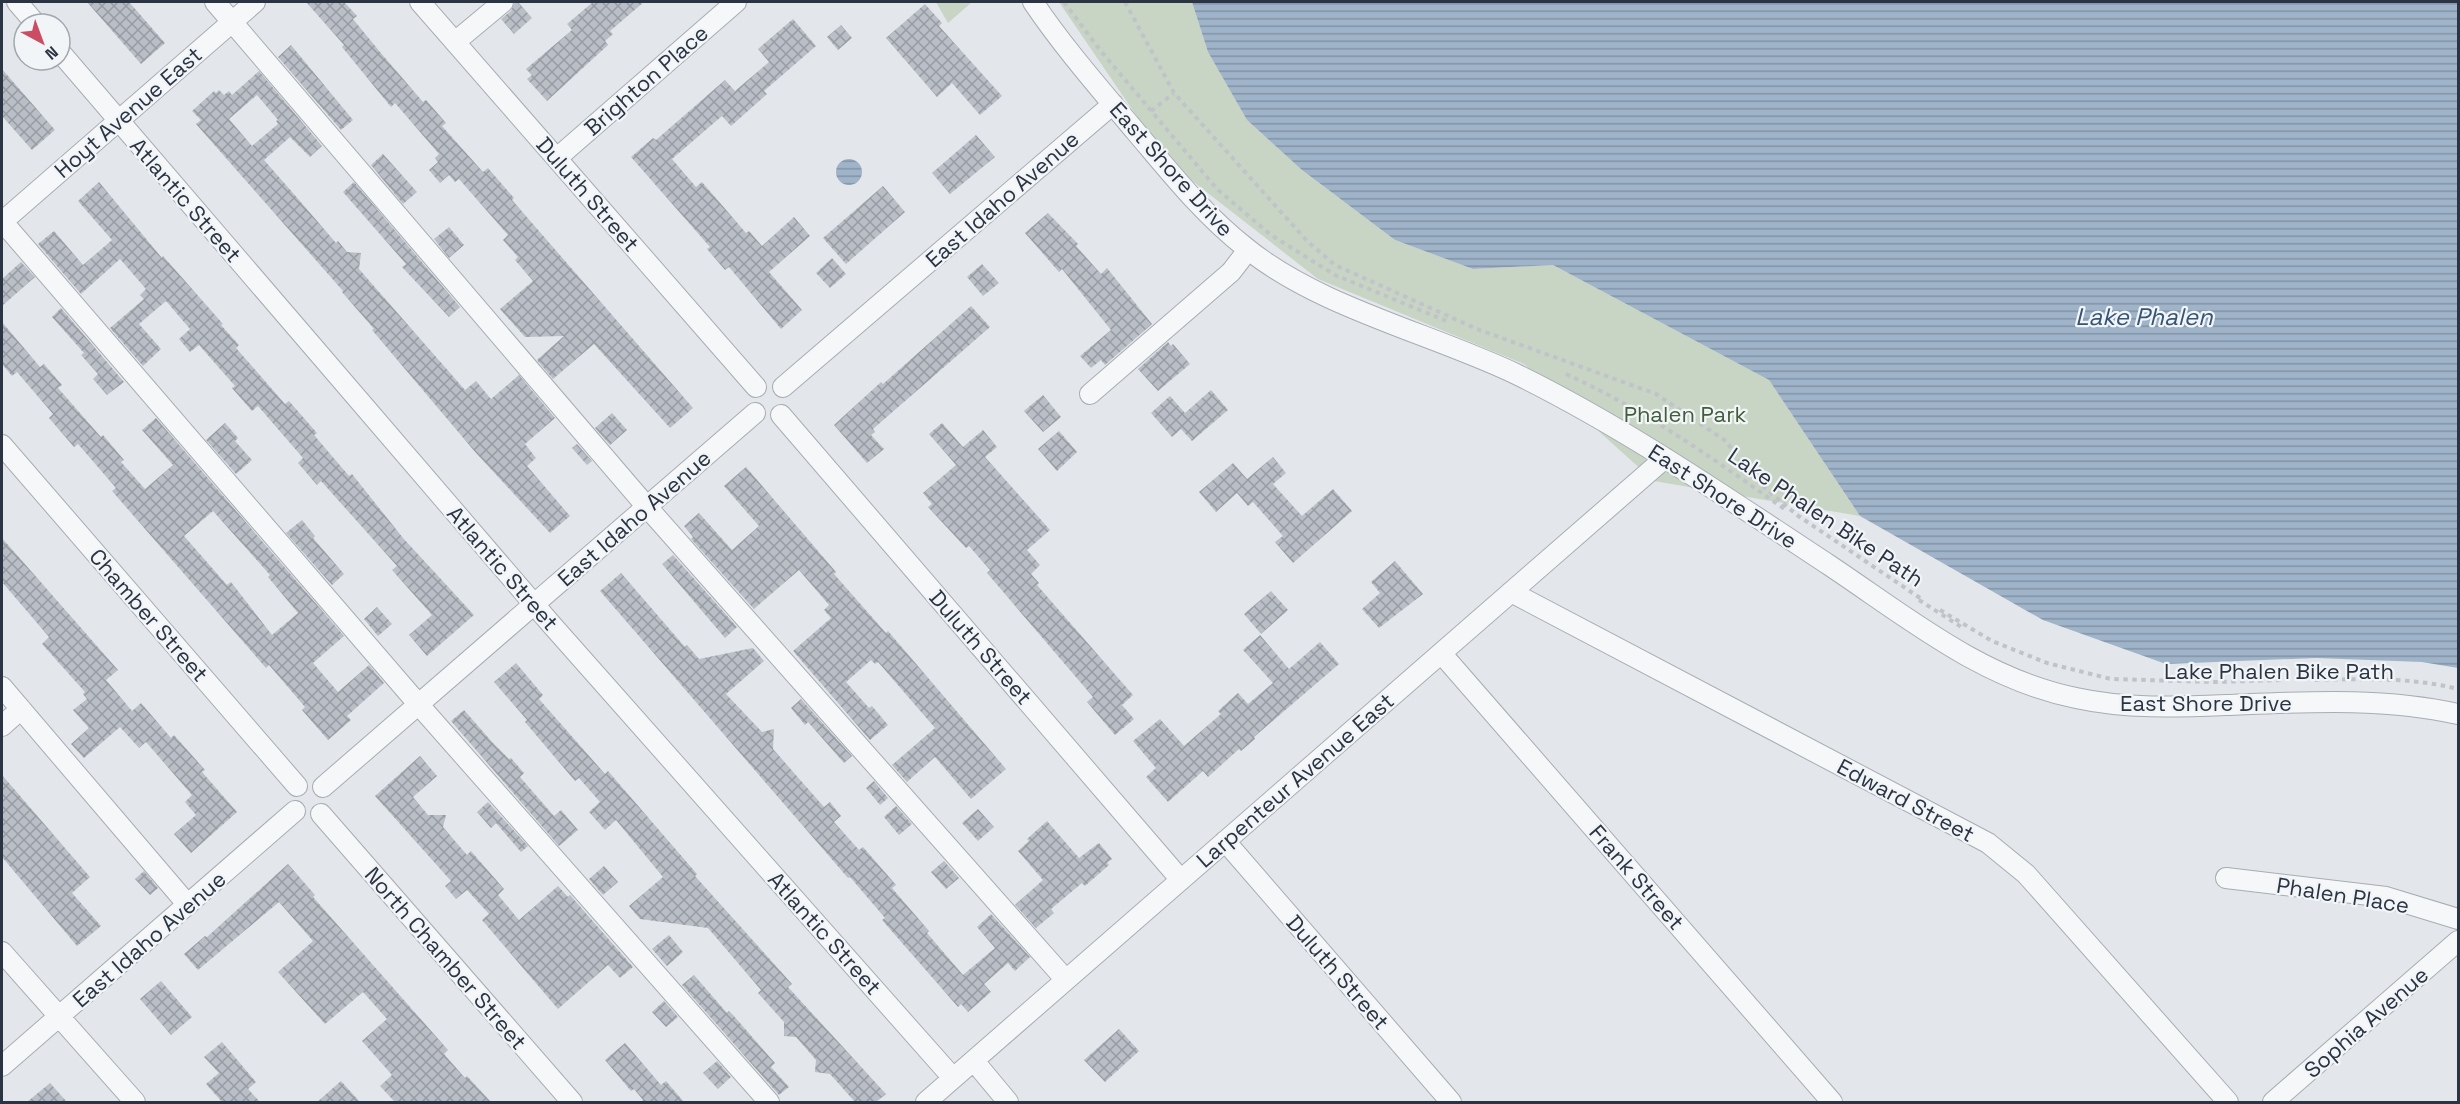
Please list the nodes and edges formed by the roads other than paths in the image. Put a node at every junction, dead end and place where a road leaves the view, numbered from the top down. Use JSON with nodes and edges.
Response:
{"nodes":[{"id":1,"x":216,"y":2,"type":"edge"},
{"id":2,"x":255,"y":2,"type":"edge"},
{"id":3,"x":420,"y":2,"type":"edge"},
{"id":4,"x":503,"y":2,"type":"edge"},
{"id":5,"x":736,"y":2,"type":"edge"},
{"id":6,"x":1033,"y":2,"type":"edge"},
{"id":7,"x":232,"y":21,"type":"junction"},
{"id":8,"x":455,"y":42,"type":"junction"},
{"id":9,"x":72,"y":66,"type":"edge"},
{"id":10,"x":1113,"y":104,"type":"junction"},
{"id":11,"x":118,"y":121,"type":"junction"},
{"id":12,"x":557,"y":158,"type":"junction"},
{"id":13,"x":2,"y":222,"type":"edge"},
{"id":14,"x":1248,"y":250,"type":"junction"},
{"id":15,"x":756,"y":387,"type":"junction"},
{"id":16,"x":783,"y":387,"type":"junction"},
{"id":17,"x":1090,"y":394,"type":"dead end"},
{"id":18,"x":755,"y":413,"type":"junction"},
{"id":19,"x":781,"y":415,"type":"junction"},
{"id":20,"x":2,"y":445,"type":"edge"},
{"id":21,"x":1665,"y":458,"type":"junction"},
{"id":22,"x":647,"y":507,"type":"junction"},
{"id":23,"x":1511,"y":592,"type":"junction"},
{"id":24,"x":534,"y":604,"type":"junction"},
{"id":25,"x":1441,"y":653,"type":"junction"},
{"id":26,"x":2,"y":687,"type":"edge"},
{"id":27,"x":419,"y":705,"type":"junction"},
{"id":28,"x":21,"y":710,"type":"junction"},
{"id":29,"x":2458,"y":714,"type":"edge"},
{"id":30,"x":2,"y":726,"type":"edge"},
{"id":31,"x":297,"y":786,"type":"junction"},
{"id":32,"x":323,"y":787,"type":"junction"},
{"id":33,"x":295,"y":811,"type":"junction"},
{"id":34,"x":321,"y":814,"type":"junction"},
{"id":35,"x":1225,"y":841,"type":"junction"},
{"id":36,"x":2226,"y":878,"type":"dead end"},
{"id":37,"x":1181,"y":880,"type":"junction"},
{"id":38,"x":188,"y":905,"type":"junction"},
{"id":39,"x":2458,"y":919,"type":"edge"},
{"id":40,"x":2458,"y":941,"type":"edge"},
{"id":41,"x":2,"y":952,"type":"edge"},
{"id":42,"x":1066,"y":980,"type":"junction"},
{"id":43,"x":59,"y":1017,"type":"junction"},
{"id":44,"x":974,"y":1061,"type":"junction"},
{"id":45,"x":2,"y":1066,"type":"edge"},
{"id":46,"x":953,"y":1078,"type":"junction"},
{"id":47,"x":135,"y":1102,"type":"edge"},
{"id":48,"x":572,"y":1102,"type":"edge"},
{"id":49,"x":769,"y":1102,"type":"edge"},
{"id":50,"x":926,"y":1102,"type":"edge"},
{"id":51,"x":1008,"y":1102,"type":"edge"},
{"id":52,"x":1451,"y":1102,"type":"edge"},
{"id":53,"x":1832,"y":1102,"type":"edge"},
{"id":54,"x":2228,"y":1102,"type":"edge"},
{"id":55,"x":2273,"y":1102,"type":"edge"}],
"edges":[{"from":1,"to":7,"type":"street"},
{"from":2,"to":7,"type":"street","name":"Hoyt Avenue East"},
{"from":3,"to":8,"type":"street","name":"Duluth Street"},
{"from":4,"to":8,"type":"street"},
{"from":5,"to":12,"type":"street","name":"Brighton Place"},
{"from":6,"to":10,"type":"street","name":"East Shore Drive"},
{"from":7,"to":11,"type":"street","name":"Hoyt Avenue East"},
{"from":7,"to":22,"type":"street"},
{"from":8,"to":12,"type":"street","name":"Duluth Street"},
{"from":9,"to":11,"type":"street","name":"Atlantic Street"},
{"from":10,"to":14,"type":"street","name":"East Shore Drive"},
{"from":10,"to":16,"type":"street","name":"East Idaho Avenue"},
{"from":11,"to":13,"type":"street","name":"Hoyt Avenue East"},
{"from":11,"to":24,"type":"street","name":"Atlantic Street"},
{"from":12,"to":15,"type":"street","name":"Duluth Street"},
{"from":13,"to":27,"type":"street"},
{"from":14,"to":17,"type":"street"},
{"from":14,"to":21,"type":"street","name":"East Shore Drive"},
{"from":15,"to":16,"type":"street"},
{"from":15,"to":18,"type":"street"},
{"from":16,"to":19,"type":"street"},
{"from":18,"to":19,"type":"street"},
{"from":18,"to":22,"type":"street","name":"East Idaho Avenue"},
{"from":19,"to":37,"type":"street","name":"Duluth Street"},
{"from":20,"to":31,"type":"street","name":"Chamber Street"},
{"from":21,"to":23,"type":"street","name":"Larpenteur Avenue East"},
{"from":21,"to":29,"type":"street","name":"East Shore Drive"},
{"from":22,"to":24,"type":"street","name":"East Idaho Avenue"},
{"from":22,"to":42,"type":"street"},
{"from":23,"to":25,"type":"street","name":"Larpenteur Avenue East"},
{"from":23,"to":54,"type":"street","name":"Edward Street"},
{"from":24,"to":27,"type":"street","name":"East Idaho Avenue"},
{"from":24,"to":46,"type":"street","name":"Atlantic Street"},
{"from":25,"to":35,"type":"street","name":"Larpenteur Avenue East"},
{"from":25,"to":53,"type":"street","name":"Frank Street"},
{"from":26,"to":28,"type":"street"},
{"from":27,"to":32,"type":"street","name":"East Idaho Avenue"},
{"from":27,"to":49,"type":"street"},
{"from":28,"to":30,"type":"street"},
{"from":28,"to":38,"type":"street"},
{"from":31,"to":32,"type":"street"},
{"from":31,"to":33,"type":"street"},
{"from":32,"to":34,"type":"street"},
{"from":33,"to":34,"type":"street"},
{"from":33,"to":38,"type":"street","name":"East Idaho Avenue"},
{"from":34,"to":48,"type":"street","name":"North Chamber Street"},
{"from":35,"to":37,"type":"street","name":"Larpenteur Avenue East"},
{"from":35,"to":52,"type":"street","name":"Duluth Street"},
{"from":36,"to":39,"type":"street","name":"Phalen Place"},
{"from":37,"to":42,"type":"street","name":"Larpenteur Avenue East"},
{"from":38,"to":43,"type":"street","name":"East Idaho Avenue"},
{"from":40,"to":55,"type":"street","name":"Sophia Avenue"},
{"from":41,"to":43,"type":"street"},
{"from":42,"to":44,"type":"street","name":"Larpenteur Avenue East"},
{"from":43,"to":45,"type":"street","name":"East Idaho Avenue"},
{"from":43,"to":47,"type":"street"},
{"from":44,"to":46,"type":"street","name":"Larpenteur Avenue East"},
{"from":44,"to":51,"type":"street"},
{"from":46,"to":50,"type":"street","name":"Larpenteur Avenue East"}]}
